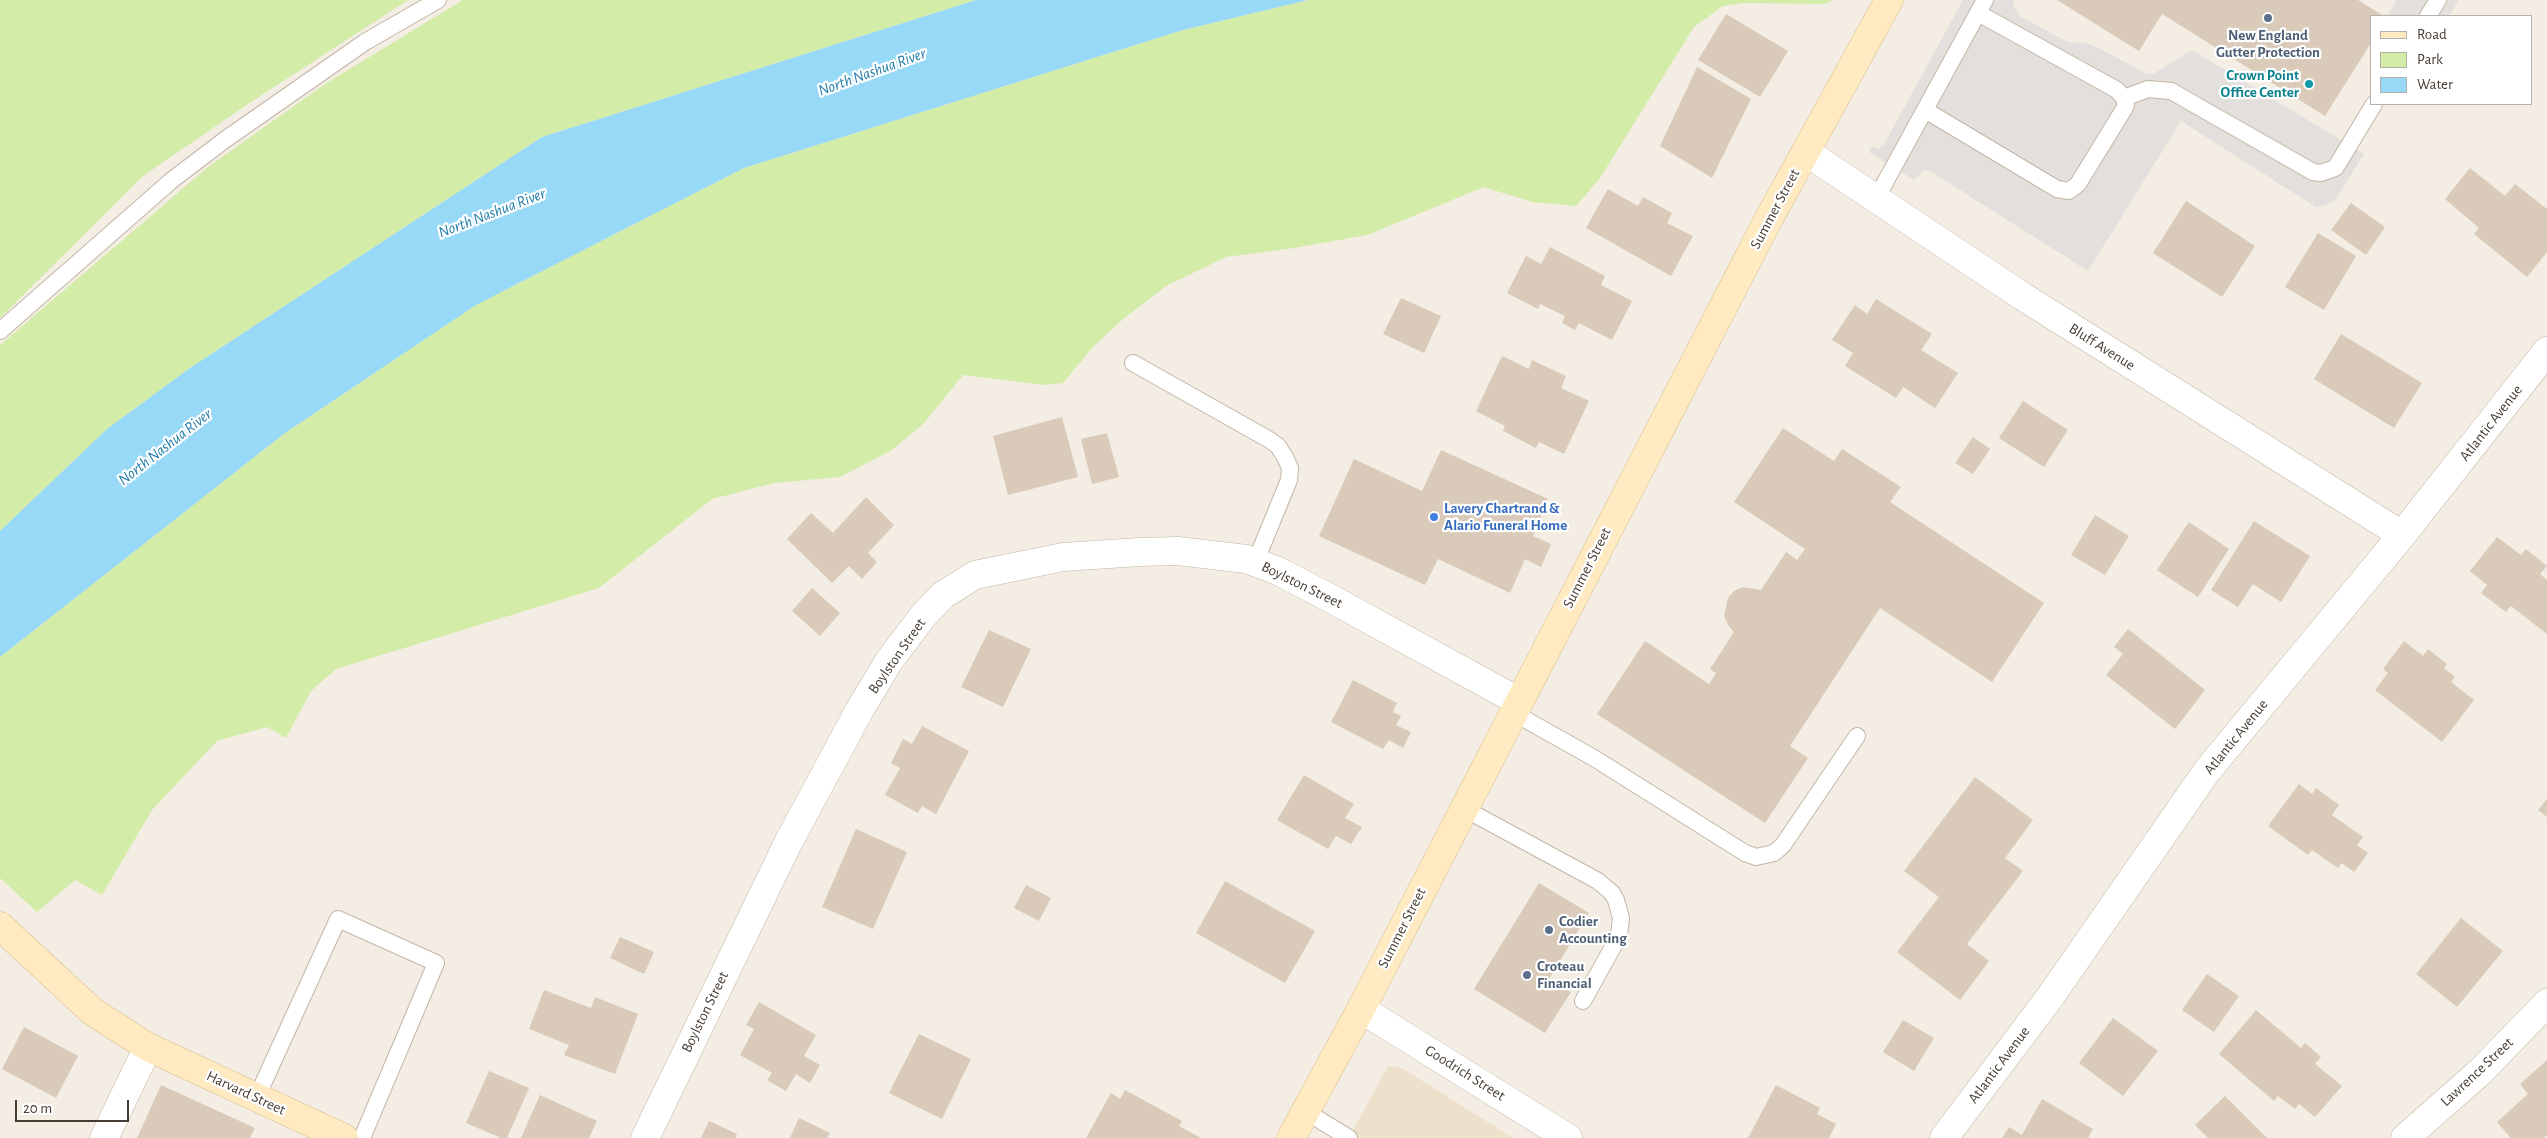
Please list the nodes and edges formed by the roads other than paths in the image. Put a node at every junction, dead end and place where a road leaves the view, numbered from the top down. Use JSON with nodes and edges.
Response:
{"nodes":[{"id":1,"x":438,"y":0,"type":"edge"},
{"id":2,"x":1889,"y":0,"type":"edge"},
{"id":3,"x":2438,"y":0,"type":"edge"},
{"id":4,"x":1981,"y":7,"type":"edge"},
{"id":5,"x":2429,"y":15,"type":"edge"},
{"id":6,"x":2124,"y":98,"type":"junction"},
{"id":7,"x":2373,"y":105,"type":"edge"},
{"id":8,"x":1925,"y":110,"type":"junction"},
{"id":9,"x":1806,"y":152,"type":"junction"},
{"id":10,"x":1876,"y":199,"type":"junction"},
{"id":11,"x":0,"y":331,"type":"edge"},
{"id":12,"x":2547,"y":352,"type":"edge"},
{"id":13,"x":1133,"y":363,"type":"dead end"},
{"id":14,"x":2402,"y":535,"type":"junction"},
{"id":15,"x":1255,"y":562,"type":"junction"},
{"id":16,"x":1515,"y":707,"type":"junction"},
{"id":17,"x":1857,"y":736,"type":"dead end"},
{"id":18,"x":1463,"y":808,"type":"junction"},
{"id":19,"x":0,"y":926,"type":"edge"},
{"id":20,"x":1583,"y":1001,"type":"dead end"},
{"id":21,"x":2547,"y":1003,"type":"edge"},
{"id":22,"x":1361,"y":1008,"type":"junction"},
{"id":23,"x":148,"y":1047,"type":"junction"},
{"id":24,"x":256,"y":1099,"type":"junction"},
{"id":25,"x":1305,"y":1111,"type":"junction"},
{"id":26,"x":104,"y":1138,"type":"edge"},
{"id":27,"x":344,"y":1138,"type":"edge"},
{"id":28,"x":362,"y":1138,"type":"edge"},
{"id":29,"x":645,"y":1138,"type":"edge"},
{"id":30,"x":1291,"y":1138,"type":"edge"},
{"id":31,"x":1349,"y":1138,"type":"edge"},
{"id":32,"x":1568,"y":1138,"type":"edge"},
{"id":33,"x":1944,"y":1138,"type":"edge"},
{"id":34,"x":2405,"y":1138,"type":"edge"}],
"edges":[{"from":1,"to":11,"type":"lane"},
{"from":2,"to":9,"type":"main road","name":"Summer Street"},
{"from":3,"to":5,"type":"lane"},
{"from":4,"to":6,"type":"lane"},
{"from":4,"to":8,"type":"lane"},
{"from":6,"to":7,"type":"lane"},
{"from":6,"to":8,"type":"lane"},
{"from":8,"to":10,"type":"lane"},
{"from":9,"to":10,"type":"street","name":"Bluff Avenue"},
{"from":9,"to":16,"type":"main road","name":"Summer Street"},
{"from":10,"to":14,"type":"street","name":"Bluff Avenue"},
{"from":12,"to":14,"type":"street","name":"Atlantic Avenue"},
{"from":13,"to":15,"type":"lane"},
{"from":14,"to":33,"type":"street","name":"Atlantic Avenue"},
{"from":15,"to":16,"type":"street","name":"Boylston Street"},
{"from":15,"to":29,"type":"street","name":"Boylston Street"},
{"from":16,"to":17,"type":"lane"},
{"from":16,"to":18,"type":"main road","name":"Summer Street"},
{"from":18,"to":20,"type":"lane"},
{"from":18,"to":22,"type":"main road","name":"Summer Street"},
{"from":19,"to":23,"type":"main road","name":"Harvard Street"},
{"from":21,"to":34,"type":"street","name":"Lawrence Street"},
{"from":22,"to":25,"type":"main road","name":"Summer Street"},
{"from":22,"to":32,"type":"street","name":"Goodrich Street"},
{"from":23,"to":24,"type":"main road","name":"Harvard Street"},
{"from":23,"to":26,"type":"street"},
{"from":24,"to":27,"type":"main road","name":"Harvard Street"},
{"from":24,"to":28,"type":"lane"},
{"from":25,"to":30,"type":"main road","name":"Summer Street"},
{"from":25,"to":31,"type":"lane"}]}
